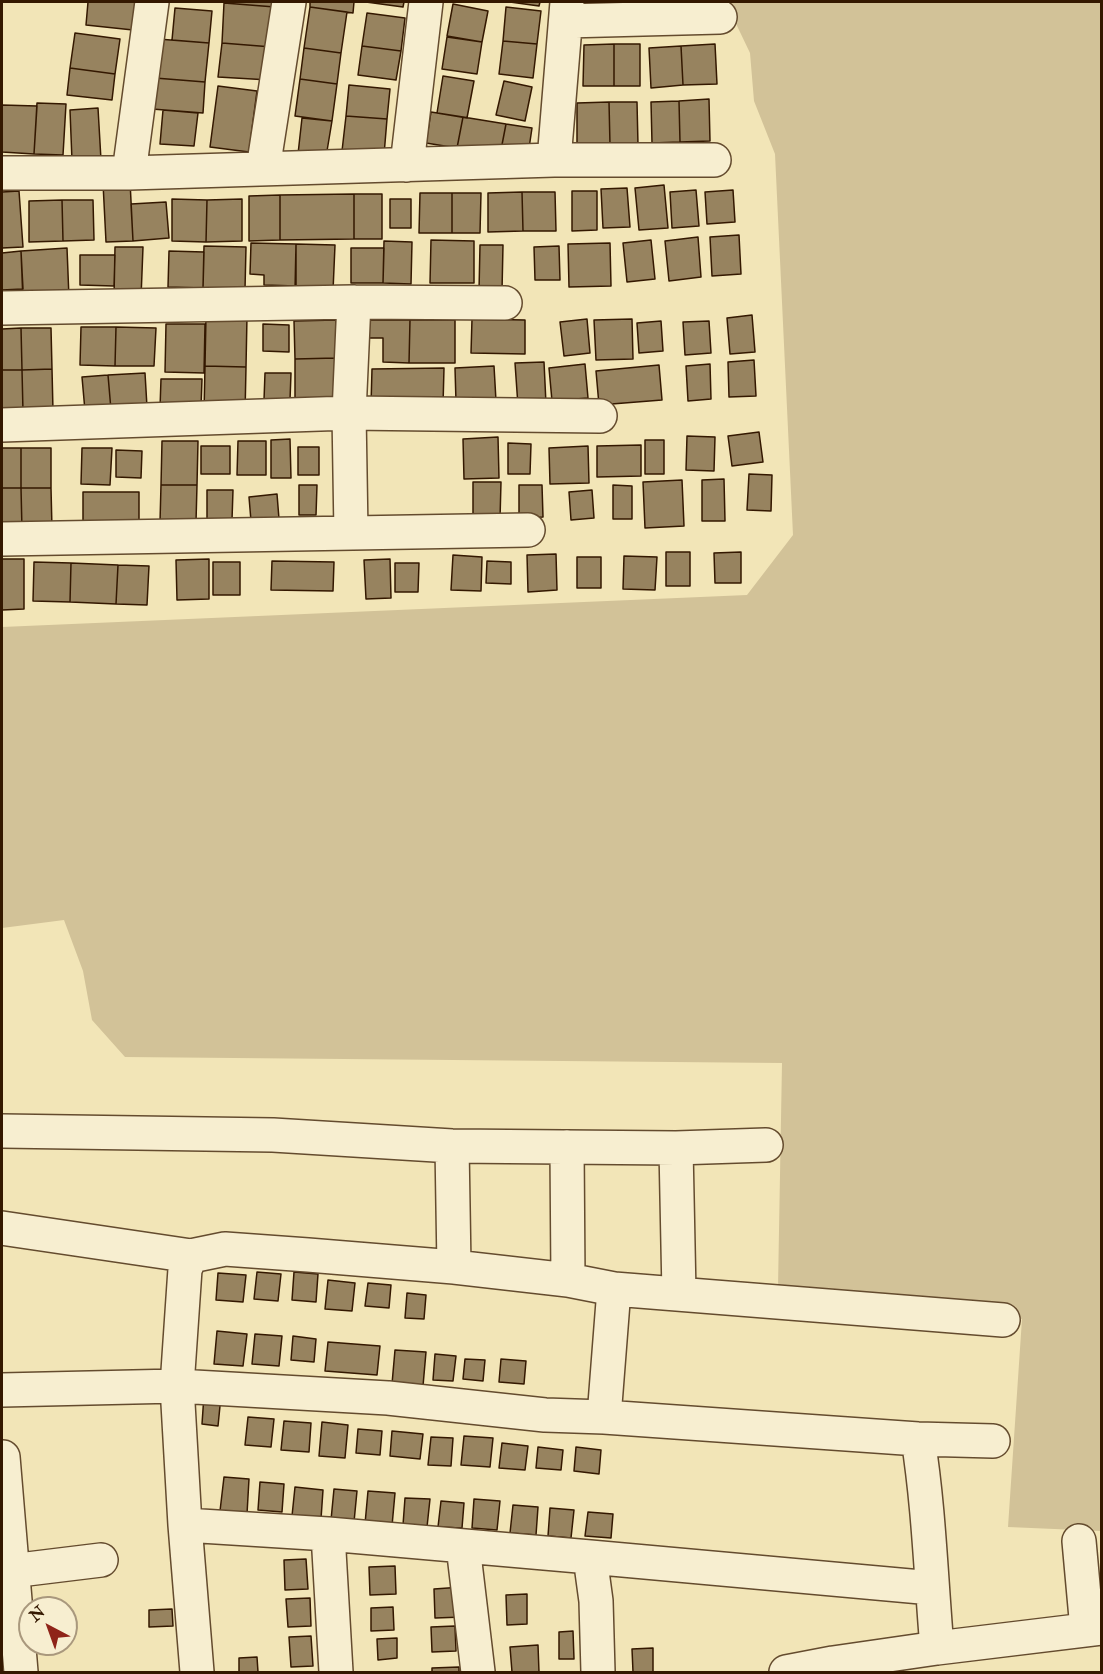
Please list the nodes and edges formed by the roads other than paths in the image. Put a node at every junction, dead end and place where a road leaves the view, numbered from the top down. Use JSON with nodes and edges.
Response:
{"nodes":[{"id":1,"x":152,"y":2,"type":"edge"},
{"id":2,"x":289,"y":2,"type":"edge"},
{"id":3,"x":426,"y":2,"type":"edge"},
{"id":4,"x":567,"y":11,"type":"edge"},
{"id":5,"x":720,"y":17,"type":"dead end"},
{"id":6,"x":554,"y":160,"type":"junction"},
{"id":7,"x":714,"y":160,"type":"dead end"},
{"id":8,"x":407,"y":165,"type":"junction"},
{"id":9,"x":263,"y":169,"type":"junction"},
{"id":10,"x":129,"y":172,"type":"junction"},
{"id":11,"x":2,"y":173,"type":"edge"},
{"id":12,"x":354,"y":302,"type":"junction"},
{"id":13,"x":505,"y":303,"type":"dead end"},
{"id":14,"x":2,"y":308,"type":"edge"},
{"id":15,"x":350,"y":413,"type":"junction"},
{"id":16,"x":600,"y":416,"type":"dead end"},
{"id":17,"x":2,"y":425,"type":"edge"},
{"id":18,"x":528,"y":530,"type":"dead end"},
{"id":19,"x":351,"y":533,"type":"junction"},
{"id":20,"x":2,"y":539,"type":"edge"},
{"id":21,"x":2,"y":1131,"type":"edge"},
{"id":22,"x":766,"y":1145,"type":"dead end"},
{"id":23,"x":452,"y":1146,"type":"junction"},
{"id":24,"x":567,"y":1147,"type":"junction"},
{"id":25,"x":676,"y":1148,"type":"junction"},
{"id":26,"x":2,"y":1228,"type":"edge"},
{"id":27,"x":191,"y":1256,"type":"junction"},
{"id":28,"x":454,"y":1267,"type":"junction"},
{"id":29,"x":568,"y":1280,"type":"junction"},
{"id":30,"x":614,"y":1289,"type":"junction"},
{"id":31,"x":679,"y":1294,"type":"junction"},
{"id":32,"x":1003,"y":1320,"type":"dead end"},
{"id":33,"x":177,"y":1386,"type":"junction"},
{"id":34,"x":2,"y":1390,"type":"edge"},
{"id":35,"x":604,"y":1417,"type":"junction"},
{"id":36,"x":918,"y":1439,"type":"junction"},
{"id":37,"x":993,"y":1441,"type":"dead end"},
{"id":38,"x":3,"y":1456,"type":"edge"},
{"id":39,"x":185,"y":1525,"type":"junction"},
{"id":40,"x":328,"y":1534,"type":"junction"},
{"id":41,"x":1079,"y":1541,"type":"dead end"},
{"id":42,"x":464,"y":1546,"type":"junction"},
{"id":43,"x":590,"y":1557,"type":"junction"},
{"id":44,"x":101,"y":1560,"type":"dead end"},
{"id":45,"x":11,"y":1571,"type":"junction"},
{"id":46,"x":932,"y":1588,"type":"junction"},
{"id":47,"x":1094,"y":1629,"type":"edge"},
{"id":48,"x":938,"y":1648,"type":"junction"},
{"id":49,"x":21,"y":1672,"type":"edge"},
{"id":50,"x":197,"y":1672,"type":"edge"},
{"id":51,"x":336,"y":1672,"type":"edge"},
{"id":52,"x":478,"y":1672,"type":"edge"},
{"id":53,"x":598,"y":1672,"type":"edge"},
{"id":54,"x":786,"y":1672,"type":"edge"}],
"edges":[{"from":1,"to":10,"type":"street"},
{"from":2,"to":9,"type":"street"},
{"from":3,"to":8,"type":"street"},
{"from":4,"to":5,"type":"street"},
{"from":4,"to":6,"type":"street"},
{"from":6,"to":7,"type":"street"},
{"from":6,"to":8,"type":"street"},
{"from":8,"to":9,"type":"street"},
{"from":9,"to":10,"type":"street"},
{"from":10,"to":11,"type":"street"},
{"from":12,"to":13,"type":"street"},
{"from":12,"to":14,"type":"street"},
{"from":12,"to":15,"type":"street"},
{"from":15,"to":16,"type":"street"},
{"from":15,"to":17,"type":"street"},
{"from":15,"to":19,"type":"street"},
{"from":18,"to":19,"type":"street"},
{"from":19,"to":20,"type":"street"},
{"from":21,"to":23,"type":"street"},
{"from":22,"to":25,"type":"street"},
{"from":23,"to":24,"type":"street"},
{"from":23,"to":28,"type":"street"},
{"from":24,"to":25,"type":"street"},
{"from":24,"to":29,"type":"street"},
{"from":25,"to":31,"type":"street"},
{"from":26,"to":27,"type":"street"},
{"from":27,"to":28,"type":"street"},
{"from":27,"to":33,"type":"street"},
{"from":28,"to":29,"type":"street"},
{"from":29,"to":30,"type":"street"},
{"from":30,"to":31,"type":"street"},
{"from":30,"to":35,"type":"street"},
{"from":31,"to":32,"type":"street"},
{"from":33,"to":34,"type":"street"},
{"from":33,"to":35,"type":"street"},
{"from":33,"to":39,"type":"street"},
{"from":35,"to":36,"type":"street"},
{"from":36,"to":37,"type":"street"},
{"from":36,"to":46,"type":"street"},
{"from":38,"to":45,"type":"street"},
{"from":39,"to":40,"type":"street"},
{"from":39,"to":50,"type":"street"},
{"from":40,"to":42,"type":"street"},
{"from":40,"to":51,"type":"street"},
{"from":41,"to":47,"type":"street"},
{"from":42,"to":43,"type":"street"},
{"from":42,"to":52,"type":"street"},
{"from":43,"to":46,"type":"street"},
{"from":43,"to":53,"type":"street"},
{"from":44,"to":45,"type":"street"},
{"from":45,"to":49,"type":"street"},
{"from":46,"to":48,"type":"street"},
{"from":47,"to":48,"type":"street"},
{"from":48,"to":54,"type":"street"}]}
